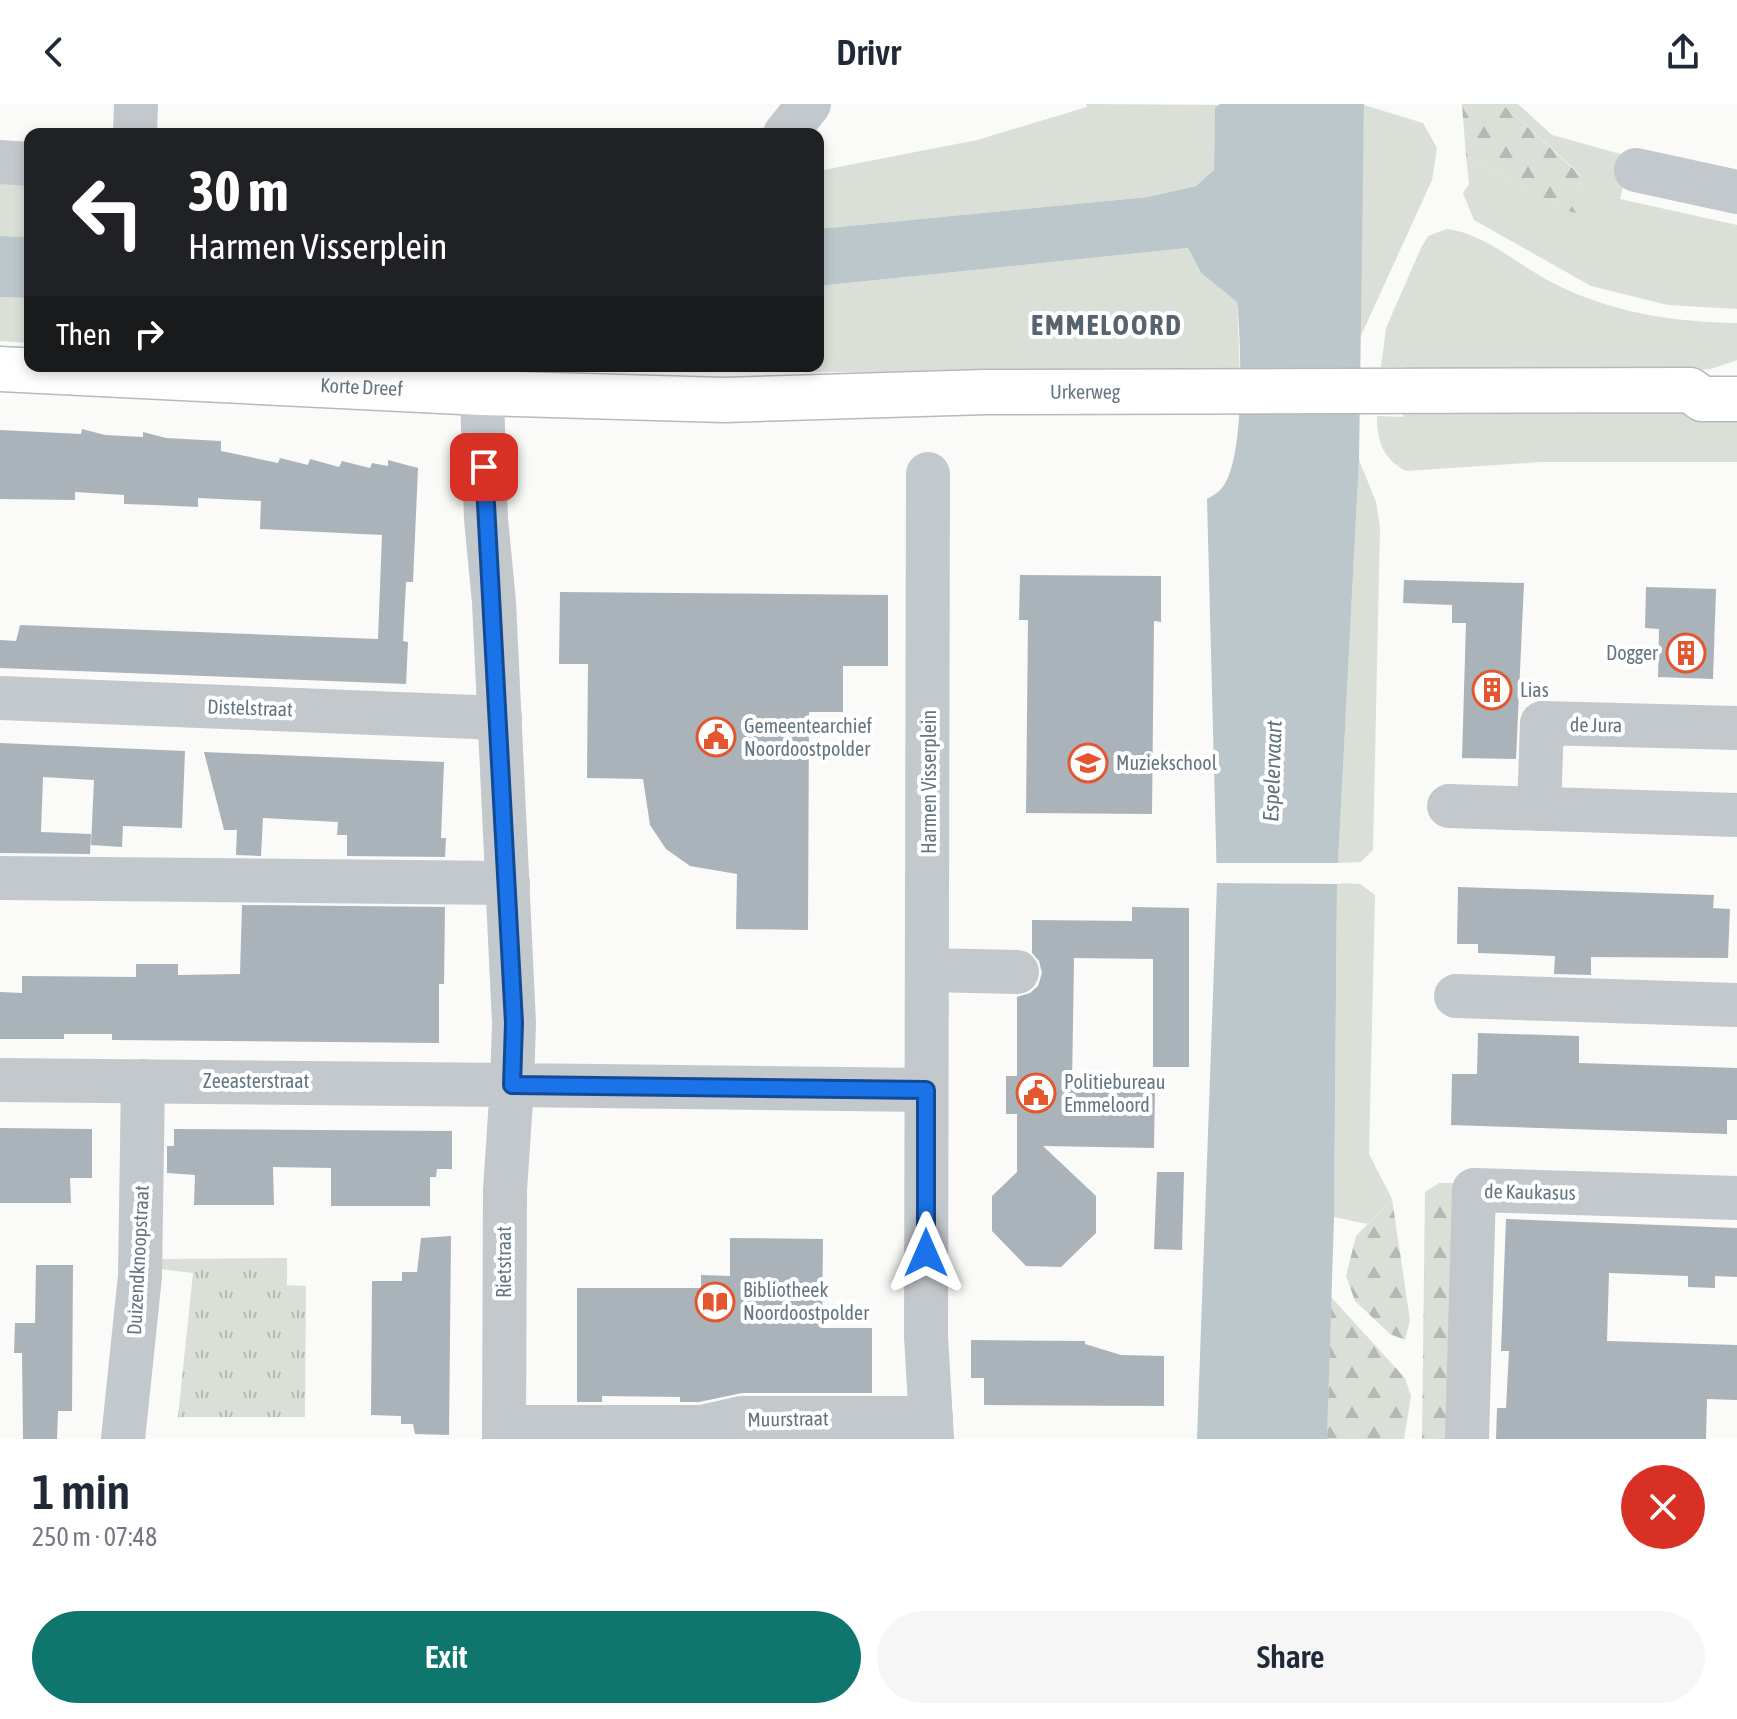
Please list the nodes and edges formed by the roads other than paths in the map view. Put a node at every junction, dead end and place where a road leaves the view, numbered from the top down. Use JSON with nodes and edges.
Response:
{"nodes":[{"id":1,"x":136,"y":104,"type":"edge"},
{"id":2,"x":135,"y":128,"type":"edge"},
{"id":3,"x":0,"y":162,"type":"edge"},
{"id":4,"x":24,"y":164,"type":"edge"},
{"id":5,"x":1636,"y":170,"type":"dead end"},
{"id":6,"x":1737,"y":192,"type":"edge"},
{"id":7,"x":0,"y":369,"type":"edge"},
{"id":8,"x":24,"y":370,"type":"edge"},
{"id":9,"x":131,"y":372,"type":"edge"},
{"id":10,"x":1737,"y":377,"type":"edge"},
{"id":11,"x":482,"y":380,"type":"edge"},
{"id":12,"x":1690,"y":390,"type":"junction"},
{"id":13,"x":1737,"y":399,"type":"edge"},
{"id":14,"x":928,"y":474,"type":"dead end"},
{"id":15,"x":0,"y":698,"type":"edge"},
{"id":16,"x":500,"y":718,"type":"junction"},
{"id":17,"x":1737,"y":728,"type":"edge"},
{"id":18,"x":1449,"y":806,"type":"dead end"},
{"id":19,"x":1539,"y":809,"type":"junction"},
{"id":20,"x":1737,"y":815,"type":"edge"},
{"id":21,"x":0,"y":878,"type":"edge"},
{"id":22,"x":508,"y":883,"type":"junction"},
{"id":23,"x":1017,"y":972,"type":"dead end"},
{"id":24,"x":923,"y":982,"type":"junction"},
{"id":25,"x":1456,"y":996,"type":"dead end"},
{"id":26,"x":1737,"y":1005,"type":"edge"},
{"id":27,"x":0,"y":1080,"type":"edge"},
{"id":28,"x":143,"y":1081,"type":"junction"},
{"id":29,"x":512,"y":1085,"type":"junction"},
{"id":30,"x":926,"y":1090,"type":"junction"},
{"id":31,"x":1737,"y":1198,"type":"edge"},
{"id":32,"x":931,"y":1417,"type":"edge"},
{"id":33,"x":504,"y":1433,"type":"edge"},
{"id":34,"x":123,"y":1439,"type":"edge"},
{"id":35,"x":1467,"y":1439,"type":"edge"}],
"edges":[{"from":1,"to":2,"type":"street"},
{"from":3,"to":4,"type":"street"},
{"from":5,"to":6,"type":"street"},
{"from":7,"to":8,"type":"main road","name":"Korte Dreef"},
{"from":9,"to":11,"type":"main road","name":"Korte Dreef"},
{"from":10,"to":12,"type":"main road","name":"Urkerweg"},
{"from":11,"to":12,"type":"main road","name":"Urkerweg"},
{"from":11,"to":16,"type":"street"},
{"from":12,"to":13,"type":"main road","name":"Urkerweg"},
{"from":14,"to":24,"type":"street","name":"Harmen Visserplein"},
{"from":15,"to":16,"type":"street","name":"Distelstraat"},
{"from":16,"to":22,"type":"street"},
{"from":17,"to":19,"type":"street","name":"de Jura"},
{"from":18,"to":19,"type":"street"},
{"from":19,"to":20,"type":"street"},
{"from":21,"to":22,"type":"street"},
{"from":22,"to":29,"type":"street"},
{"from":23,"to":24,"type":"street"},
{"from":24,"to":30,"type":"street","name":"Harmen Visserplein"},
{"from":25,"to":26,"type":"street"},
{"from":27,"to":28,"type":"street","name":"Zeeasterstraat"},
{"from":28,"to":29,"type":"street","name":"Zeeasterstraat"},
{"from":28,"to":34,"type":"street","name":"Duizendknoopstraat"},
{"from":29,"to":30,"type":"street"},
{"from":29,"to":33,"type":"street","name":"Rietstraat"},
{"from":30,"to":32,"type":"street","name":"Harmen Visserplein"},
{"from":31,"to":35,"type":"street","name":"de Kaukasus"},
{"from":32,"to":33,"type":"street","name":"Muurstraat"}]}
